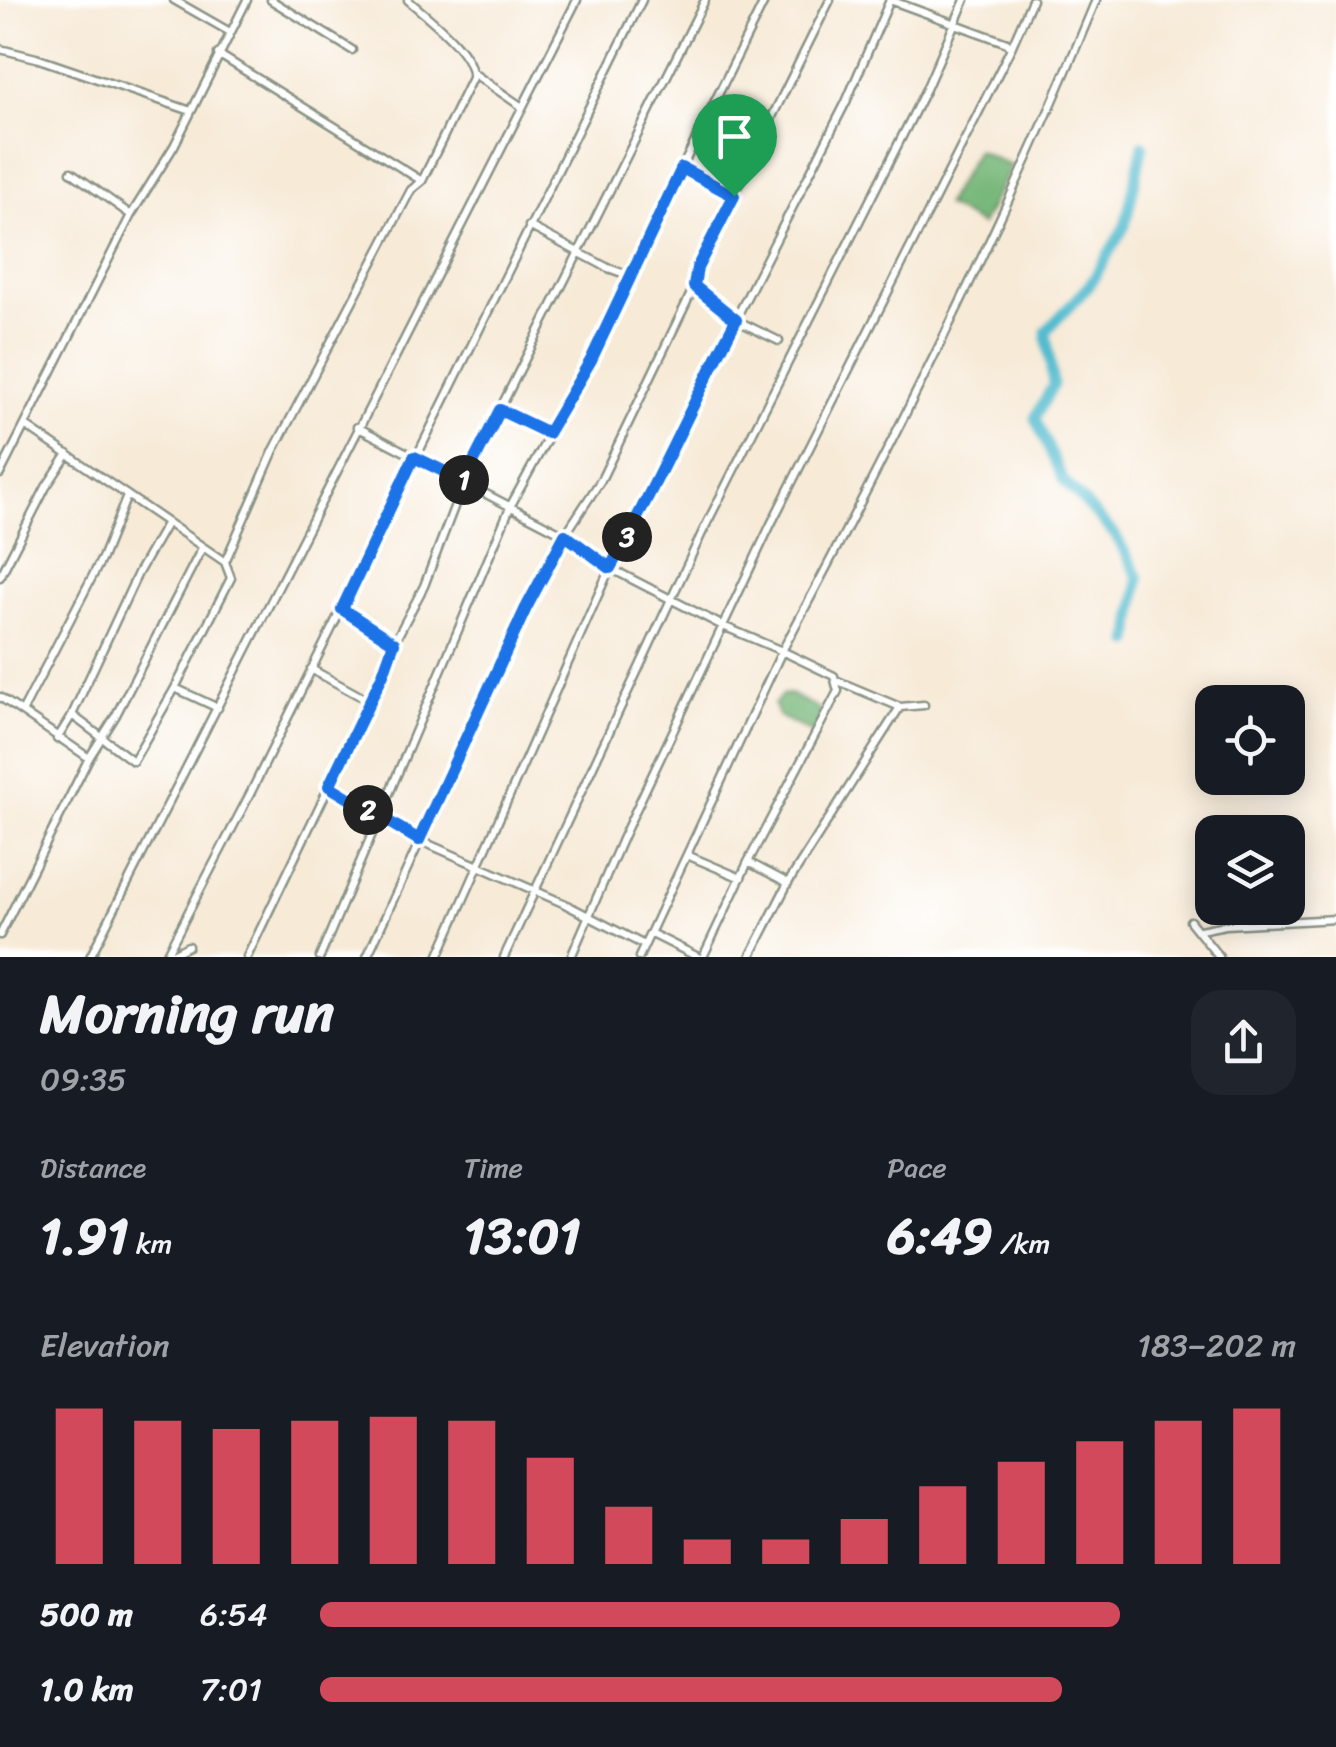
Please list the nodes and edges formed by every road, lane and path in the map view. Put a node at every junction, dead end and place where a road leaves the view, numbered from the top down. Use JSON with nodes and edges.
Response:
{"nodes":[{"id":1,"x":174,"y":0,"type":"edge"},
{"id":2,"x":248,"y":0,"type":"edge"},
{"id":3,"x":271,"y":0,"type":"edge"},
{"id":4,"x":408,"y":0,"type":"edge"},
{"id":5,"x":576,"y":0,"type":"edge"},
{"id":6,"x":642,"y":0,"type":"edge"},
{"id":7,"x":705,"y":0,"type":"edge"},
{"id":8,"x":766,"y":0,"type":"edge"},
{"id":9,"x":830,"y":0,"type":"edge"},
{"id":10,"x":890,"y":0,"type":"edge"},
{"id":11,"x":966,"y":0,"type":"edge"},
{"id":12,"x":1032,"y":0,"type":"edge"},
{"id":13,"x":1096,"y":0,"type":"edge"},
{"id":14,"x":760,"y":12,"type":"junction"},
{"id":15,"x":766,"y":20,"type":"dead end"},
{"id":16,"x":954,"y":25,"type":"junction"},
{"id":17,"x":230,"y":32,"type":"junction"},
{"id":18,"x":1011,"y":48,"type":"junction"},
{"id":19,"x":0,"y":49,"type":"edge"},
{"id":20,"x":352,"y":50,"type":"dead end"},
{"id":21,"x":218,"y":54,"type":"junction"},
{"id":22,"x":473,"y":72,"type":"junction"},
{"id":23,"x":522,"y":106,"type":"junction"},
{"id":24,"x":192,"y":111,"type":"junction"},
{"id":25,"x":682,"y":168,"type":"junction"},
{"id":26,"x":71,"y":172,"type":"dead end"},
{"id":27,"x":422,"y":181,"type":"junction"},
{"id":28,"x":734,"y":196,"type":"junction"},
{"id":29,"x":131,"y":215,"type":"junction"},
{"id":30,"x":530,"y":226,"type":"junction"},
{"id":31,"x":578,"y":251,"type":"junction"},
{"id":32,"x":631,"y":276,"type":"junction"},
{"id":33,"x":694,"y":286,"type":"junction"},
{"id":34,"x":736,"y":320,"type":"junction"},
{"id":35,"x":779,"y":341,"type":"dead end"},
{"id":36,"x":500,"y":410,"type":"junction"},
{"id":37,"x":26,"y":426,"type":"junction"},
{"id":38,"x":357,"y":428,"type":"junction"},
{"id":39,"x":548,"y":433,"type":"junction"},
{"id":40,"x":68,"y":454,"type":"junction"},
{"id":41,"x":414,"y":457,"type":"junction"},
{"id":42,"x":0,"y":474,"type":"edge"},
{"id":43,"x":464,"y":481,"type":"junction"},
{"id":44,"x":127,"y":496,"type":"junction"},
{"id":45,"x":510,"y":505,"type":"junction"},
{"id":46,"x":166,"y":524,"type":"junction"},
{"id":47,"x":565,"y":535,"type":"junction"},
{"id":48,"x":202,"y":548,"type":"junction"},
{"id":49,"x":225,"y":562,"type":"junction"},
{"id":50,"x":610,"y":568,"type":"junction"},
{"id":51,"x":0,"y":577,"type":"edge"},
{"id":52,"x":671,"y":600,"type":"junction"},
{"id":53,"x":342,"y":609,"type":"junction"},
{"id":54,"x":723,"y":626,"type":"junction"},
{"id":55,"x":394,"y":643,"type":"junction"},
{"id":56,"x":782,"y":651,"type":"junction"},
{"id":57,"x":312,"y":669,"type":"junction"},
{"id":58,"x":837,"y":680,"type":"junction"},
{"id":59,"x":176,"y":688,"type":"junction"},
{"id":60,"x":0,"y":697,"type":"edge"},
{"id":61,"x":369,"y":701,"type":"junction"},
{"id":62,"x":924,"y":705,"type":"dead end"},
{"id":63,"x":900,"y":707,"type":"junction"},
{"id":64,"x":218,"y":708,"type":"junction"},
{"id":65,"x":22,"y":712,"type":"junction"},
{"id":66,"x":72,"y":715,"type":"junction"},
{"id":67,"x":102,"y":738,"type":"junction"},
{"id":68,"x":57,"y":739,"type":"junction"},
{"id":69,"x":88,"y":758,"type":"junction"},
{"id":70,"x":329,"y":786,"type":"junction"},
{"id":71,"x":380,"y":817,"type":"junction"},
{"id":72,"x":419,"y":840,"type":"junction"},
{"id":73,"x":686,"y":855,"type":"junction"},
{"id":74,"x":748,"y":862,"type":"junction"},
{"id":75,"x":478,"y":866,"type":"junction"},
{"id":76,"x":741,"y":878,"type":"junction"},
{"id":77,"x":788,"y":883,"type":"junction"},
{"id":78,"x":535,"y":891,"type":"junction"},
{"id":79,"x":589,"y":915,"type":"junction"},
{"id":80,"x":1336,"y":919,"type":"edge"},
{"id":81,"x":1190,"y":920,"type":"dead end"},
{"id":82,"x":1200,"y":930,"type":"junction"},
{"id":83,"x":650,"y":933,"type":"junction"},
{"id":84,"x":0,"y":935,"type":"edge"},
{"id":85,"x":188,"y":946,"type":"dead end"},
{"id":86,"x":645,"y":946,"type":"junction"},
{"id":87,"x":90,"y":957,"type":"edge"},
{"id":88,"x":166,"y":957,"type":"edge"},
{"id":89,"x":247,"y":957,"type":"edge"},
{"id":90,"x":320,"y":957,"type":"edge"},
{"id":91,"x":367,"y":957,"type":"edge"},
{"id":92,"x":438,"y":957,"type":"edge"},
{"id":93,"x":504,"y":957,"type":"edge"},
{"id":94,"x":571,"y":957,"type":"edge"},
{"id":95,"x":640,"y":957,"type":"edge"},
{"id":96,"x":700,"y":957,"type":"edge"},
{"id":97,"x":750,"y":957,"type":"edge"},
{"id":98,"x":1219,"y":957,"type":"edge"}],
"edges":[{"from":1,"to":17,"type":"street"},
{"from":2,"to":17,"type":"street"},
{"from":3,"to":20,"type":"street"},
{"from":4,"to":22,"type":"street"},
{"from":5,"to":23,"type":"street"},
{"from":6,"to":30,"type":"street"},
{"from":7,"to":31,"type":"street"},
{"from":8,"to":14,"type":"street"},
{"from":9,"to":28,"type":"street"},
{"from":10,"to":16,"type":"street"},
{"from":10,"to":34,"type":"street"},
{"from":11,"to":16,"type":"street"},
{"from":12,"to":18,"type":"street"},
{"from":13,"to":56,"type":"street"},
{"from":14,"to":15,"type":"street"},
{"from":14,"to":25,"type":"street"},
{"from":16,"to":18,"type":"street"},
{"from":16,"to":52,"type":"street"},
{"from":17,"to":21,"type":"street"},
{"from":18,"to":54,"type":"street"},
{"from":19,"to":24,"type":"street"},
{"from":21,"to":24,"type":"street"},
{"from":21,"to":27,"type":"street"},
{"from":22,"to":23,"type":"street"},
{"from":22,"to":27,"type":"street"},
{"from":23,"to":38,"type":"street"},
{"from":24,"to":29,"type":"street"},
{"from":25,"to":28,"type":"street"},
{"from":25,"to":32,"type":"street"},
{"from":26,"to":29,"type":"street"},
{"from":27,"to":49,"type":"street"},
{"from":28,"to":33,"type":"street"},
{"from":29,"to":37,"type":"street"},
{"from":30,"to":31,"type":"street"},
{"from":30,"to":41,"type":"street"},
{"from":31,"to":32,"type":"street"},
{"from":31,"to":36,"type":"street"},
{"from":32,"to":39,"type":"street"},
{"from":33,"to":34,"type":"street"},
{"from":33,"to":47,"type":"street"},
{"from":34,"to":35,"type":"street"},
{"from":34,"to":50,"type":"street"},
{"from":36,"to":39,"type":"street"},
{"from":36,"to":43,"type":"street"},
{"from":37,"to":40,"type":"street"},
{"from":37,"to":42,"type":"street"},
{"from":38,"to":41,"type":"street"},
{"from":38,"to":64,"type":"street"},
{"from":39,"to":45,"type":"street"},
{"from":40,"to":44,"type":"street"},
{"from":40,"to":51,"type":"street"},
{"from":41,"to":43,"type":"street"},
{"from":41,"to":53,"type":"street"},
{"from":43,"to":45,"type":"street"},
{"from":43,"to":55,"type":"street"},
{"from":44,"to":46,"type":"street"},
{"from":44,"to":65,"type":"street"},
{"from":45,"to":47,"type":"street"},
{"from":45,"to":71,"type":"street"},
{"from":46,"to":48,"type":"street"},
{"from":46,"to":66,"type":"street"},
{"from":47,"to":50,"type":"street"},
{"from":47,"to":72,"type":"street"},
{"from":48,"to":49,"type":"street"},
{"from":48,"to":67,"type":"street"},
{"from":49,"to":59,"type":"street"},
{"from":50,"to":52,"type":"street"},
{"from":50,"to":75,"type":"street"},
{"from":52,"to":54,"type":"street"},
{"from":52,"to":78,"type":"street"},
{"from":53,"to":55,"type":"street"},
{"from":53,"to":57,"type":"street"},
{"from":54,"to":56,"type":"street"},
{"from":54,"to":79,"type":"street"},
{"from":55,"to":61,"type":"street"},
{"from":56,"to":58,"type":"street"},
{"from":56,"to":73,"type":"street"},
{"from":57,"to":61,"type":"street"},
{"from":57,"to":88,"type":"street"},
{"from":58,"to":63,"type":"street"},
{"from":58,"to":74,"type":"street"},
{"from":59,"to":64,"type":"street"},
{"from":59,"to":67,"type":"street"},
{"from":60,"to":65,"type":"street"},
{"from":61,"to":70,"type":"street"},
{"from":62,"to":63,"type":"street"},
{"from":63,"to":77,"type":"street"},
{"from":64,"to":87,"type":"street"},
{"from":65,"to":68,"type":"street"},
{"from":66,"to":67,"type":"street"},
{"from":66,"to":68,"type":"street"},
{"from":67,"to":69,"type":"street"},
{"from":68,"to":69,"type":"street"},
{"from":69,"to":84,"type":"street"},
{"from":70,"to":71,"type":"street"},
{"from":70,"to":89,"type":"street"},
{"from":71,"to":72,"type":"street"},
{"from":71,"to":90,"type":"street"},
{"from":72,"to":75,"type":"street"},
{"from":72,"to":91,"type":"street"},
{"from":73,"to":76,"type":"street"},
{"from":73,"to":83,"type":"street"},
{"from":74,"to":76,"type":"street"},
{"from":74,"to":77,"type":"street"},
{"from":75,"to":78,"type":"street"},
{"from":75,"to":92,"type":"street"},
{"from":76,"to":96,"type":"street"},
{"from":77,"to":97,"type":"street"},
{"from":78,"to":79,"type":"street"},
{"from":78,"to":93,"type":"street"},
{"from":79,"to":86,"type":"street"},
{"from":79,"to":94,"type":"street"},
{"from":80,"to":82,"type":"street"},
{"from":81,"to":82,"type":"street"},
{"from":82,"to":98,"type":"street"},
{"from":83,"to":86,"type":"street"},
{"from":83,"to":96,"type":"street"},
{"from":85,"to":88,"type":"street"},
{"from":86,"to":95,"type":"street"}]}
